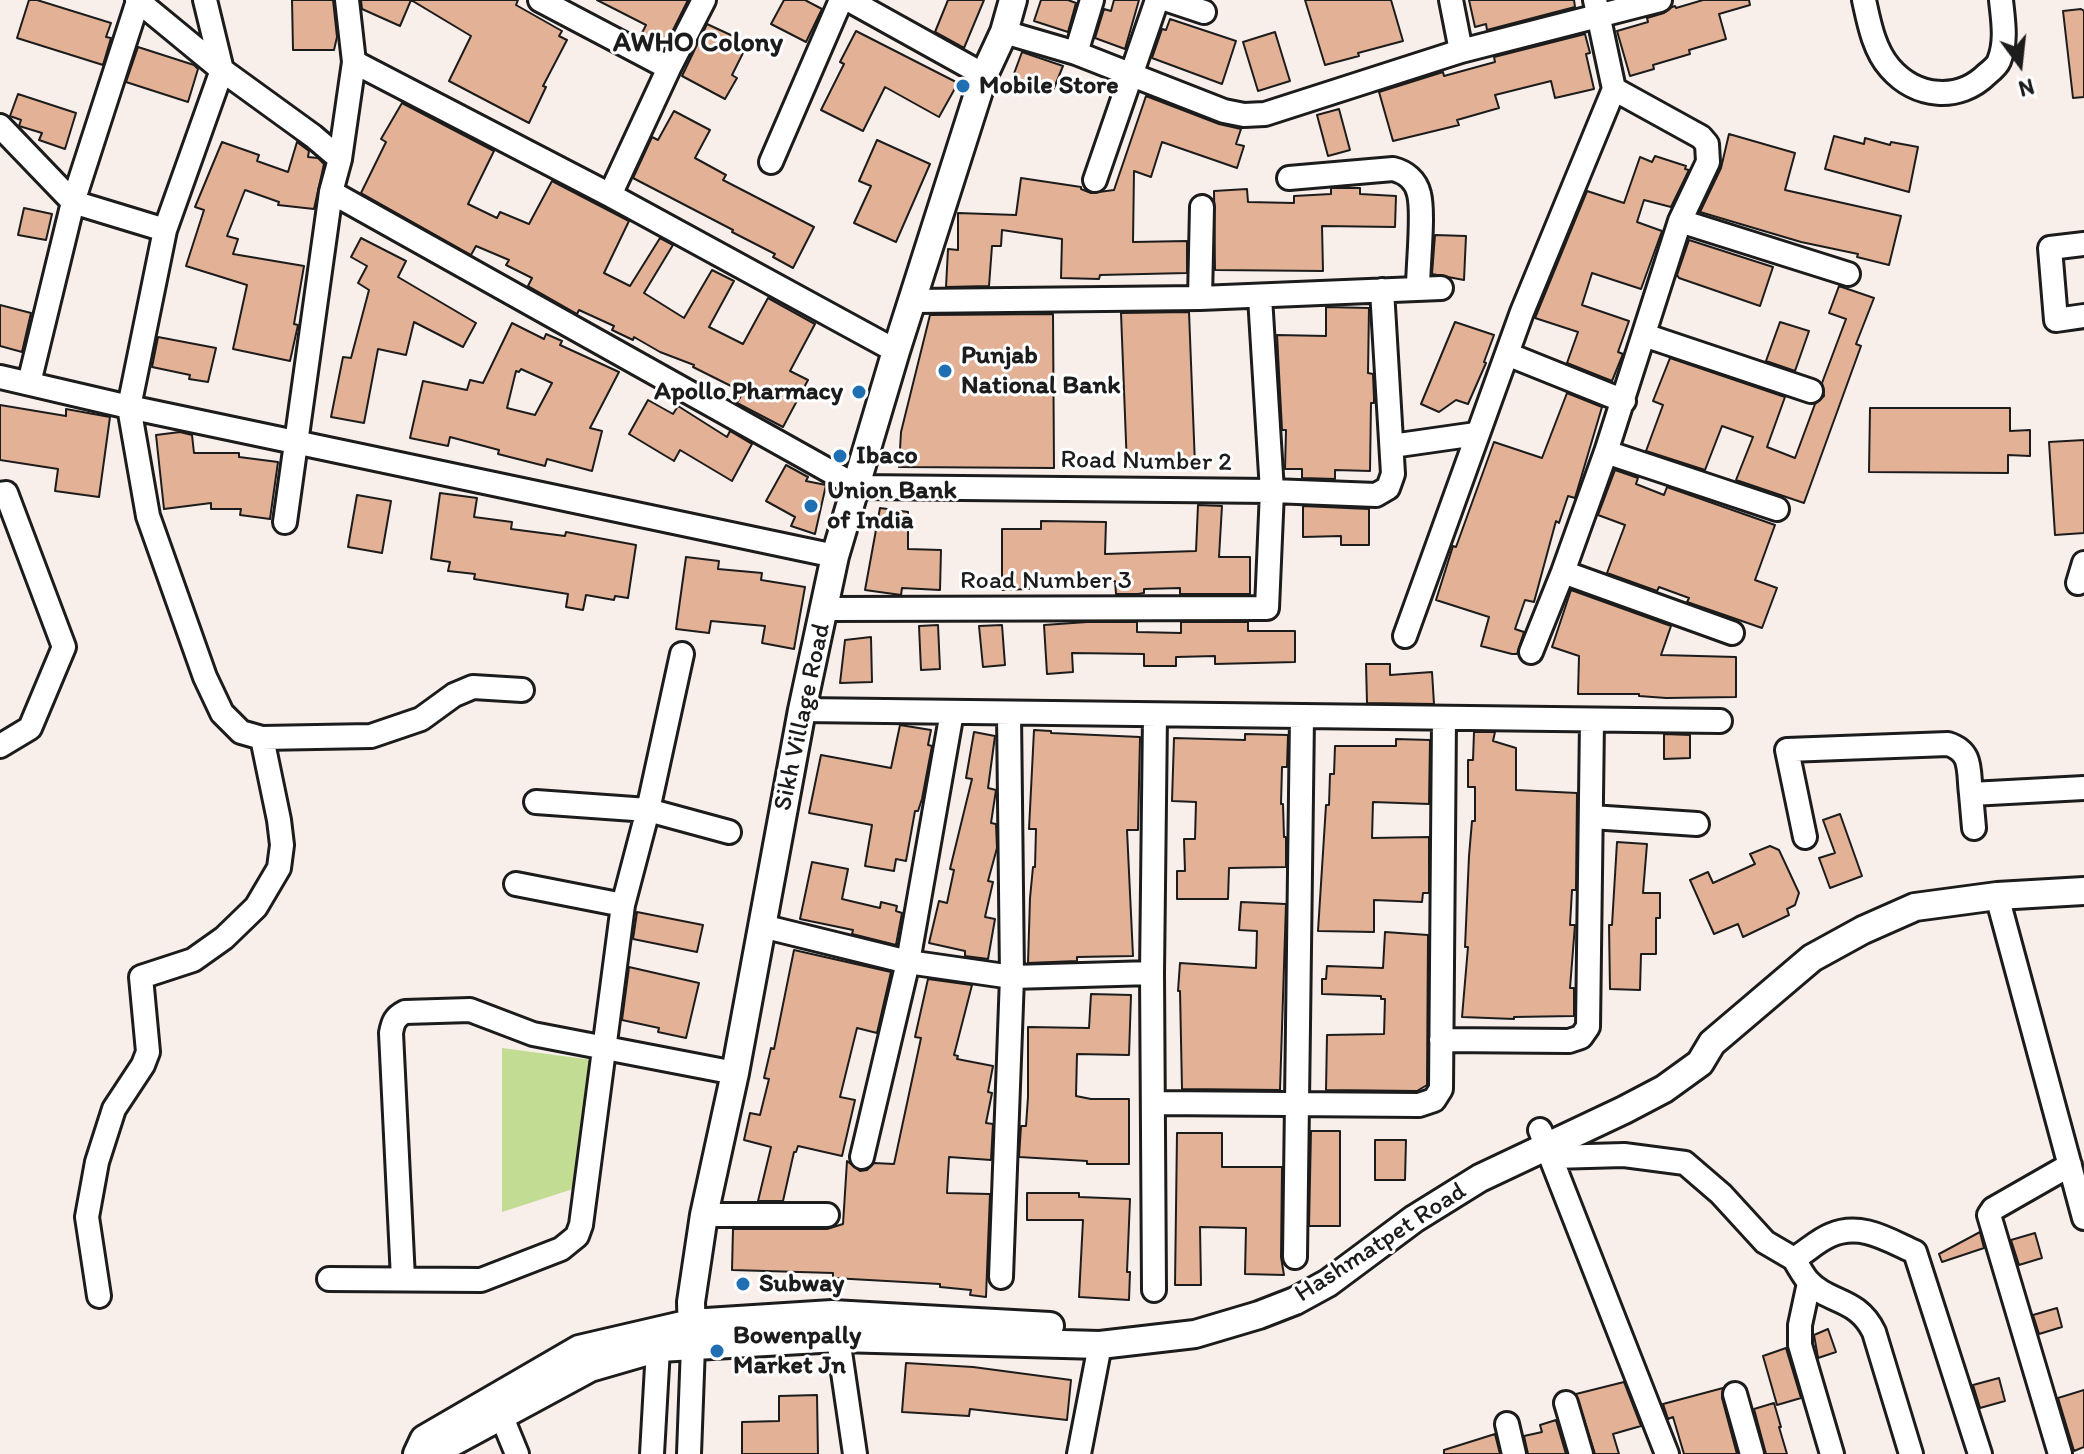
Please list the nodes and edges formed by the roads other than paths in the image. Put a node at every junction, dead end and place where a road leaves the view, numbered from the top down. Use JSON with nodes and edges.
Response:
{"nodes":[{"id":1,"x":138,"y":0,"type":"edge"},
{"id":2,"x":205,"y":0,"type":"edge"},
{"id":3,"x":347,"y":0,"type":"edge"},
{"id":4,"x":540,"y":0,"type":"edge"},
{"id":5,"x":704,"y":0,"type":"edge"},
{"id":6,"x":841,"y":0,"type":"edge"},
{"id":7,"x":849,"y":0,"type":"edge"},
{"id":8,"x":1013,"y":0,"type":"edge"},
{"id":9,"x":1092,"y":0,"type":"edge"},
{"id":10,"x":1157,"y":0,"type":"edge"},
{"id":11,"x":1168,"y":0,"type":"edge"},
{"id":12,"x":1451,"y":0,"type":"edge"},
{"id":13,"x":1660,"y":0,"type":"edge"},
{"id":14,"x":1864,"y":0,"type":"edge"},
{"id":15,"x":2001,"y":0,"type":"edge"},
{"id":16,"x":1598,"y":8,"type":"edge"},
{"id":17,"x":1204,"y":12,"type":"dead end"},
{"id":18,"x":1004,"y":32,"type":"junction"},
{"id":19,"x":1461,"y":51,"type":"junction"},
{"id":20,"x":1076,"y":53,"type":"junction"},
{"id":21,"x":354,"y":62,"type":"junction"},
{"id":22,"x":669,"y":68,"type":"junction"},
{"id":23,"x":222,"y":70,"type":"junction"},
{"id":24,"x":1130,"y":74,"type":"junction"},
{"id":25,"x":984,"y":75,"type":"junction"},
{"id":26,"x":1613,"y":84,"type":"junction"},
{"id":27,"x":0,"y":126,"type":"edge"},
{"id":28,"x":340,"y":159,"type":"junction"},
{"id":29,"x":771,"y":162,"type":"dead end"},
{"id":30,"x":1289,"y":178,"type":"dead end"},
{"id":31,"x":1095,"y":180,"type":"dead end"},
{"id":32,"x":331,"y":192,"type":"junction"},
{"id":33,"x":610,"y":195,"type":"junction"},
{"id":34,"x":73,"y":202,"type":"junction"},
{"id":35,"x":1202,"y":207,"type":"dead end"},
{"id":36,"x":1680,"y":221,"type":"junction"},
{"id":37,"x":165,"y":230,"type":"junction"},
{"id":38,"x":2084,"y":244,"type":"edge"},
{"id":39,"x":1848,"y":274,"type":"dead end"},
{"id":40,"x":1418,"y":288,"type":"junction"},
{"id":41,"x":1441,"y":288,"type":"dead end"},
{"id":42,"x":1382,"y":290,"type":"junction"},
{"id":43,"x":1260,"y":297,"type":"junction"},
{"id":44,"x":1200,"y":298,"type":"junction"},
{"id":45,"x":914,"y":301,"type":"junction"},
{"id":46,"x":2084,"y":316,"type":"edge"},
{"id":47,"x":1644,"y":335,"type":"junction"},
{"id":48,"x":896,"y":351,"type":"junction"},
{"id":49,"x":1507,"y":354,"type":"junction"},
{"id":50,"x":0,"y":377,"type":"edge"},
{"id":51,"x":29,"y":383,"type":"junction"},
{"id":52,"x":1811,"y":391,"type":"dead end"},
{"id":53,"x":1624,"y":401,"type":"junction"},
{"id":54,"x":129,"y":407,"type":"junction"},
{"id":55,"x":1476,"y":434,"type":"junction"},
{"id":56,"x":298,"y":442,"type":"junction"},
{"id":57,"x":1392,"y":446,"type":"junction"},
{"id":58,"x":1606,"y":452,"type":"junction"},
{"id":59,"x":858,"y":487,"type":"junction"},
{"id":60,"x":1272,"y":491,"type":"junction"},
{"id":61,"x":0,"y":494,"type":"edge"},
{"id":62,"x":1777,"y":509,"type":"dead end"},
{"id":63,"x":285,"y":522,"type":"dead end"},
{"id":64,"x":835,"y":556,"type":"junction"},
{"id":65,"x":1563,"y":572,"type":"junction"},
{"id":66,"x":825,"y":609,"type":"junction"},
{"id":67,"x":1732,"y":633,"type":"dead end"},
{"id":68,"x":1405,"y":636,"type":"dead end"},
{"id":69,"x":1531,"y":652,"type":"dead end"},
{"id":70,"x":682,"y":654,"type":"dead end"},
{"id":71,"x":522,"y":690,"type":"dead end"},
{"id":72,"x":802,"y":710,"type":"junction"},
{"id":73,"x":952,"y":712,"type":"junction"},
{"id":74,"x":1009,"y":713,"type":"junction"},
{"id":75,"x":1155,"y":715,"type":"junction"},
{"id":76,"x":1302,"y":717,"type":"junction"},
{"id":77,"x":1444,"y":719,"type":"junction"},
{"id":78,"x":1592,"y":721,"type":"junction"},
{"id":79,"x":1720,"y":721,"type":"dead end"},
{"id":80,"x":262,"y":738,"type":"junction"},
{"id":81,"x":0,"y":746,"type":"edge"},
{"id":82,"x":2084,"y":788,"type":"edge"},
{"id":83,"x":1971,"y":794,"type":"junction"},
{"id":84,"x":536,"y":802,"type":"dead end"},
{"id":85,"x":648,"y":810,"type":"junction"},
{"id":86,"x":1591,"y":817,"type":"junction"},
{"id":87,"x":1697,"y":824,"type":"dead end"},
{"id":88,"x":1974,"y":828,"type":"dead end"},
{"id":89,"x":729,"y":832,"type":"dead end"},
{"id":90,"x":1805,"y":837,"type":"dead end"},
{"id":91,"x":516,"y":884,"type":"dead end"},
{"id":92,"x":2084,"y":891,"type":"edge"},
{"id":93,"x":1997,"y":896,"type":"junction"},
{"id":94,"x":623,"y":905,"type":"junction"},
{"id":95,"x":762,"y":926,"type":"junction"},
{"id":96,"x":908,"y":962,"type":"junction"},
{"id":97,"x":1152,"y":973,"type":"junction"},
{"id":98,"x":1012,"y":977,"type":"junction"},
{"id":99,"x":1441,"y":1040,"type":"junction"},
{"id":100,"x":602,"y":1048,"type":"junction"},
{"id":101,"x":735,"y":1073,"type":"junction"},
{"id":102,"x":1155,"y":1103,"type":"junction"},
{"id":103,"x":1296,"y":1104,"type":"junction"},
{"id":104,"x":1547,"y":1144,"type":"junction"},
{"id":105,"x":862,"y":1157,"type":"dead end"},
{"id":106,"x":2070,"y":1165,"type":"junction"},
{"id":107,"x":704,"y":1215,"type":"junction"},
{"id":108,"x":827,"y":1215,"type":"dead end"},
{"id":109,"x":2084,"y":1218,"type":"edge"},
{"id":110,"x":1295,"y":1257,"type":"dead end"},
{"id":111,"x":1794,"y":1259,"type":"junction"},
{"id":112,"x":1001,"y":1277,"type":"dead end"},
{"id":113,"x":329,"y":1279,"type":"dead end"},
{"id":114,"x":403,"y":1279,"type":"junction"},
{"id":115,"x":1809,"y":1283,"type":"junction"},
{"id":116,"x":1154,"y":1290,"type":"dead end"},
{"id":117,"x":99,"y":1296,"type":"dead end"},
{"id":118,"x":1194,"y":1326,"type":"junction"},
{"id":119,"x":692,"y":1334,"type":"junction"},
{"id":120,"x":659,"y":1338,"type":"junction"},
{"id":121,"x":838,"y":1338,"type":"junction"},
{"id":122,"x":1100,"y":1345,"type":"junction"},
{"id":123,"x":1735,"y":1394,"type":"dead end"},
{"id":124,"x":1566,"y":1403,"type":"dead end"},
{"id":125,"x":501,"y":1415,"type":"junction"},
{"id":126,"x":1507,"y":1424,"type":"dead end"},
{"id":127,"x":441,"y":1452,"type":"edge"},
{"id":128,"x":417,"y":1454,"type":"edge"},
{"id":129,"x":517,"y":1454,"type":"edge"},
{"id":130,"x":652,"y":1454,"type":"edge"},
{"id":131,"x":689,"y":1454,"type":"edge"},
{"id":132,"x":855,"y":1454,"type":"edge"},
{"id":133,"x":1079,"y":1454,"type":"edge"},
{"id":134,"x":1514,"y":1454,"type":"edge"},
{"id":135,"x":1581,"y":1454,"type":"edge"},
{"id":136,"x":1667,"y":1454,"type":"edge"},
{"id":137,"x":1752,"y":1454,"type":"edge"},
{"id":138,"x":1832,"y":1454,"type":"edge"},
{"id":139,"x":1911,"y":1454,"type":"edge"},
{"id":140,"x":1980,"y":1454,"type":"edge"},
{"id":141,"x":2060,"y":1454,"type":"edge"}],
"edges":[{"from":1,"to":23,"type":"street"},
{"from":1,"to":34,"type":"street"},
{"from":2,"to":23,"type":"street"},
{"from":3,"to":21,"type":"street"},
{"from":4,"to":22,"type":"street"},
{"from":5,"to":22,"type":"street"},
{"from":6,"to":29,"type":"street"},
{"from":7,"to":25,"type":"street"},
{"from":8,"to":18,"type":"main road","name":"Sikh Village Road"},
{"from":9,"to":20,"type":"street"},
{"from":10,"to":24,"type":"street"},
{"from":11,"to":17,"type":"street"},
{"from":12,"to":19,"type":"street"},
{"from":13,"to":16,"type":"street"},
{"from":14,"to":15,"type":"street"},
{"from":16,"to":19,"type":"street"},
{"from":16,"to":26,"type":"street"},
{"from":18,"to":20,"type":"street"},
{"from":18,"to":25,"type":"main road","name":"Sikh Village Road"},
{"from":19,"to":24,"type":"street"},
{"from":20,"to":24,"type":"street"},
{"from":21,"to":28,"type":"street"},
{"from":21,"to":33,"type":"street"},
{"from":22,"to":33,"type":"street"},
{"from":23,"to":28,"type":"street"},
{"from":23,"to":37,"type":"street"},
{"from":24,"to":31,"type":"street"},
{"from":25,"to":45,"type":"main road","name":"Sikh Village Road"},
{"from":26,"to":36,"type":"street"},
{"from":26,"to":49,"type":"street"},
{"from":27,"to":34,"type":"street"},
{"from":28,"to":32,"type":"street"},
{"from":30,"to":40,"type":"street"},
{"from":32,"to":56,"type":"street"},
{"from":32,"to":59,"type":"street"},
{"from":33,"to":48,"type":"street"},
{"from":34,"to":37,"type":"street"},
{"from":34,"to":51,"type":"street"},
{"from":35,"to":44,"type":"street"},
{"from":36,"to":39,"type":"street"},
{"from":36,"to":47,"type":"street"},
{"from":37,"to":54,"type":"street"},
{"from":38,"to":46,"type":"street"},
{"from":40,"to":41,"type":"street"},
{"from":40,"to":42,"type":"street"},
{"from":42,"to":43,"type":"street"},
{"from":42,"to":57,"type":"street","name":"Road Number 2"},
{"from":43,"to":44,"type":"street"},
{"from":43,"to":60,"type":"street"},
{"from":44,"to":45,"type":"street"},
{"from":45,"to":48,"type":"main road","name":"Sikh Village Road"},
{"from":47,"to":52,"type":"street"},
{"from":47,"to":53,"type":"street"},
{"from":48,"to":59,"type":"main road","name":"Sikh Village Road"},
{"from":49,"to":53,"type":"street"},
{"from":49,"to":55,"type":"street"},
{"from":50,"to":51,"type":"street"},
{"from":51,"to":54,"type":"street"},
{"from":53,"to":58,"type":"street"},
{"from":54,"to":56,"type":"street"},
{"from":54,"to":80,"type":"street"},
{"from":55,"to":57,"type":"street"},
{"from":55,"to":68,"type":"street"},
{"from":56,"to":63,"type":"street"},
{"from":56,"to":64,"type":"street"},
{"from":57,"to":60,"type":"street","name":"Road Number 2"},
{"from":58,"to":62,"type":"street"},
{"from":58,"to":65,"type":"street"},
{"from":59,"to":60,"type":"street","name":"Road Number 2"},
{"from":59,"to":64,"type":"main road","name":"Sikh Village Road"},
{"from":60,"to":66,"type":"street","name":"Road Number 3"},
{"from":61,"to":81,"type":"street"},
{"from":64,"to":66,"type":"main road","name":"Sikh Village Road"},
{"from":65,"to":67,"type":"street"},
{"from":65,"to":69,"type":"street"},
{"from":66,"to":72,"type":"main road","name":"Sikh Village Road"},
{"from":70,"to":85,"type":"street"},
{"from":71,"to":80,"type":"street"},
{"from":72,"to":73,"type":"street"},
{"from":72,"to":95,"type":"main road","name":"Sikh Village Road"},
{"from":73,"to":74,"type":"street"},
{"from":73,"to":96,"type":"street"},
{"from":74,"to":75,"type":"street"},
{"from":74,"to":98,"type":"street"},
{"from":75,"to":76,"type":"street"},
{"from":75,"to":97,"type":"street"},
{"from":76,"to":77,"type":"street"},
{"from":76,"to":103,"type":"street"},
{"from":77,"to":78,"type":"street"},
{"from":77,"to":99,"type":"street"},
{"from":78,"to":79,"type":"street"},
{"from":78,"to":86,"type":"street"},
{"from":80,"to":117,"type":"street"},
{"from":82,"to":83,"type":"street"},
{"from":83,"to":88,"type":"street"},
{"from":83,"to":90,"type":"street"},
{"from":84,"to":85,"type":"street"},
{"from":85,"to":89,"type":"street"},
{"from":85,"to":94,"type":"street"},
{"from":86,"to":87,"type":"street"},
{"from":86,"to":99,"type":"street"},
{"from":91,"to":94,"type":"street"},
{"from":92,"to":93,"type":"main road"},
{"from":93,"to":104,"type":"main road"},
{"from":93,"to":106,"type":"street"},
{"from":94,"to":100,"type":"street"},
{"from":95,"to":96,"type":"street"},
{"from":95,"to":101,"type":"main road","name":"Sikh Village Road"},
{"from":96,"to":98,"type":"street"},
{"from":96,"to":105,"type":"street"},
{"from":97,"to":98,"type":"street"},
{"from":97,"to":102,"type":"street"},
{"from":98,"to":112,"type":"street"},
{"from":99,"to":103,"type":"street"},
{"from":100,"to":101,"type":"street"},
{"from":100,"to":114,"type":"street"},
{"from":100,"to":114,"type":"street"},
{"from":101,"to":107,"type":"main road","name":"Sikh Village Road"},
{"from":102,"to":103,"type":"street"},
{"from":102,"to":116,"type":"street"},
{"from":103,"to":110,"type":"street"},
{"from":104,"to":111,"type":"street"},
{"from":104,"to":118,"type":"main road"},
{"from":104,"to":136,"type":"street"},
{"from":106,"to":109,"type":"street"},
{"from":106,"to":141,"type":"street"},
{"from":107,"to":108,"type":"street"},
{"from":107,"to":119,"type":"main road","name":"Sikh Village Road"},
{"from":111,"to":115,"type":"street"},
{"from":111,"to":140,"type":"street"},
{"from":113,"to":114,"type":"street"},
{"from":115,"to":138,"type":"street"},
{"from":115,"to":139,"type":"street"},
{"from":118,"to":119,"type":"main road"},
{"from":118,"to":122,"type":"main road"},
{"from":119,"to":120,"type":"main road"},
{"from":119,"to":121,"type":"main road"},
{"from":119,"to":131,"type":"street","name":"Sikh Village Road"},
{"from":120,"to":125,"type":"main road"},
{"from":120,"to":128,"type":"main road"},
{"from":120,"to":130,"type":"street"},
{"from":121,"to":122,"type":"main road"},
{"from":121,"to":132,"type":"street"},
{"from":122,"to":133,"type":"street"},
{"from":123,"to":137,"type":"street"},
{"from":124,"to":135,"type":"street"},
{"from":125,"to":127,"type":"main road"},
{"from":125,"to":129,"type":"street"},
{"from":126,"to":134,"type":"street"}]}
